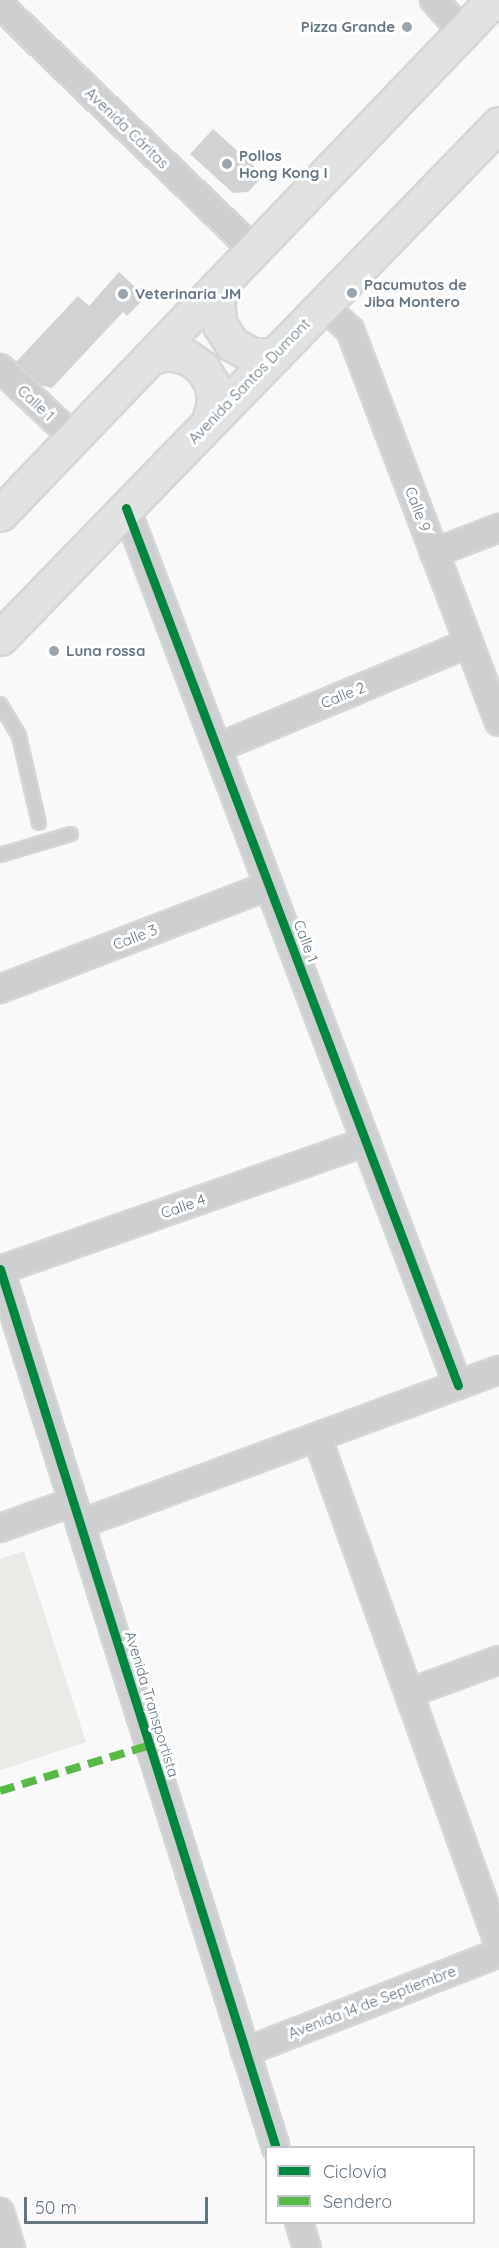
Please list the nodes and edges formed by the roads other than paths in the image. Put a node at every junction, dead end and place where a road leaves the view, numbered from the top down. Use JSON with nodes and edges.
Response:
{"nodes":[{"id":1,"x":434,"y":0,"type":"edge"},
{"id":2,"x":493,"y":0,"type":"edge"},
{"id":3,"x":0,"y":5,"type":"edge"},
{"id":4,"x":462,"y":30,"type":"junction"},
{"id":5,"x":499,"y":124,"type":"edge"},
{"id":6,"x":254,"y":250,"type":"junction"},
{"id":7,"x":225,"y":280,"type":"junction"},
{"id":8,"x":323,"y":305,"type":"junction"},
{"id":9,"x":275,"y":355,"type":"junction"},
{"id":10,"x":151,"y":357,"type":"junction"},
{"id":11,"x":0,"y":368,"type":"edge"},
{"id":12,"x":209,"y":421,"type":"junction"},
{"id":13,"x":73,"y":437,"type":"junction"},
{"id":14,"x":126,"y":508,"type":"junction"},
{"id":15,"x":0,"y":514,"type":"edge"},
{"id":16,"x":499,"y":528,"type":"edge"},
{"id":17,"x":434,"y":553,"type":"junction"},
{"id":18,"x":0,"y":638,"type":"edge"},
{"id":19,"x":469,"y":643,"type":"junction"},
{"id":20,"x":0,"y":704,"type":"edge"},
{"id":21,"x":499,"y":722,"type":"edge"},
{"id":22,"x":217,"y":748,"type":"junction"},
{"id":23,"x":39,"y":823,"type":"dead end"},
{"id":24,"x":71,"y":834,"type":"dead end"},
{"id":25,"x":0,"y":855,"type":"edge"},
{"id":26,"x":269,"y":886,"type":"junction"},
{"id":27,"x":0,"y":989,"type":"edge"},
{"id":28,"x":366,"y":1142,"type":"junction"},
{"id":29,"x":0,"y":1269,"type":"edge"},
{"id":30,"x":499,"y":1370,"type":"edge"},
{"id":31,"x":458,"y":1385,"type":"junction"},
{"id":32,"x":317,"y":1437,"type":"junction"},
{"id":33,"x":77,"y":1513,"type":"junction"},
{"id":34,"x":0,"y":1528,"type":"edge"},
{"id":35,"x":499,"y":1660,"type":"edge"},
{"id":36,"x":409,"y":1693,"type":"junction"},
{"id":37,"x":499,"y":1945,"type":"edge"},
{"id":38,"x":499,"y":1953,"type":"edge"},
{"id":39,"x":246,"y":2052,"type":"junction"},
{"id":40,"x":275,"y":2146,"type":"edge"},
{"id":41,"x":0,"y":2212,"type":"edge"},
{"id":42,"x":299,"y":2224,"type":"edge"},
{"id":43,"x":11,"y":2248,"type":"edge"},
{"id":44,"x":307,"y":2248,"type":"edge"}],
"edges":[{"from":1,"to":4,"type":"street"},
{"from":2,"to":4,"type":"main road"},
{"from":3,"to":6,"type":"street","name":"Avenida Cáritas"},
{"from":4,"to":6,"type":"main road"},
{"from":5,"to":8,"type":"main road","name":"Avenida Santos Dumont"},
{"from":6,"to":7,"type":"main road"},
{"from":7,"to":9,"type":"main road"},
{"from":7,"to":10,"type":"main road"},
{"from":8,"to":9,"type":"main road","name":"Avenida Santos Dumont"},
{"from":8,"to":17,"type":"street","name":"Calle 9"},
{"from":9,"to":12,"type":"main road","name":"Avenida Santos Dumont"},
{"from":10,"to":12,"type":"main road"},
{"from":10,"to":13,"type":"main road"},
{"from":11,"to":13,"type":"street","name":"Calle 1"},
{"from":12,"to":14,"type":"main road","name":"Avenida Santos Dumont"},
{"from":13,"to":15,"type":"main road"},
{"from":14,"to":18,"type":"main road","name":"Avenida Santos Dumont"},
{"from":14,"to":22,"type":"street","name":"Calle 1"},
{"from":16,"to":17,"type":"street"},
{"from":17,"to":19,"type":"street","name":"Calle 9"},
{"from":19,"to":21,"type":"street","name":"Calle 9"},
{"from":19,"to":22,"type":"street","name":"Calle 2"},
{"from":20,"to":23,"type":"lane"},
{"from":22,"to":26,"type":"street","name":"Calle 1"},
{"from":24,"to":25,"type":"lane"},
{"from":26,"to":27,"type":"street","name":"Calle 3"},
{"from":26,"to":28,"type":"street","name":"Calle 1"},
{"from":28,"to":29,"type":"street","name":"Calle 4"},
{"from":28,"to":31,"type":"street","name":"Calle 1"},
{"from":29,"to":33,"type":"street","name":"Avenida Transportista"},
{"from":30,"to":31,"type":"street"},
{"from":31,"to":32,"type":"street"},
{"from":32,"to":33,"type":"street"},
{"from":32,"to":36,"type":"street"},
{"from":33,"to":34,"type":"street"},
{"from":33,"to":39,"type":"street","name":"Avenida Transportista"},
{"from":35,"to":36,"type":"street"},
{"from":36,"to":37,"type":"street"},
{"from":38,"to":39,"type":"street","name":"Avenida 14 de Septiembre"},
{"from":39,"to":40,"type":"street","name":"Avenida Transportista"},
{"from":41,"to":43,"type":"street"},
{"from":42,"to":44,"type":"street"}]}
